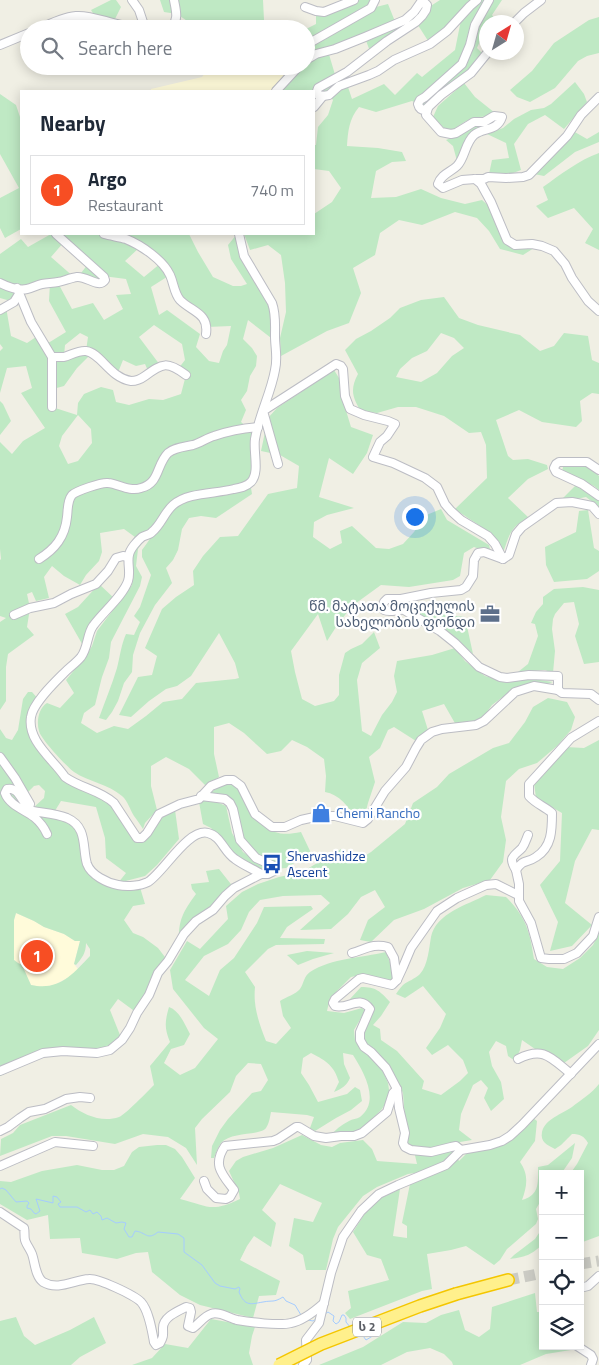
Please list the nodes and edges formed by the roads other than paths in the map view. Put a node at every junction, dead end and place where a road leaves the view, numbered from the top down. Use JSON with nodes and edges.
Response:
{"nodes":[{"id":1,"x":132,"y":0,"type":"edge"},
{"id":2,"x":174,"y":0,"type":"edge"},
{"id":3,"x":354,"y":0,"type":"edge"},
{"id":4,"x":375,"y":0,"type":"edge"},
{"id":5,"x":476,"y":0,"type":"edge"},
{"id":6,"x":489,"y":0,"type":"edge"},
{"id":7,"x":541,"y":0,"type":"edge"},
{"id":8,"x":305,"y":6,"type":"dead end"},
{"id":9,"x":522,"y":15,"type":"edge"},
{"id":10,"x":64,"y":20,"type":"edge"},
{"id":11,"x":101,"y":20,"type":"edge"},
{"id":12,"x":142,"y":20,"type":"edge"},
{"id":13,"x":176,"y":20,"type":"edge"},
{"id":14,"x":20,"y":37,"type":"edge"},
{"id":15,"x":315,"y":40,"type":"edge"},
{"id":16,"x":0,"y":45,"type":"edge"},
{"id":17,"x":315,"y":55,"type":"edge"},
{"id":18,"x":482,"y":60,"type":"edge"},
{"id":19,"x":289,"y":75,"type":"edge"},
{"id":20,"x":277,"y":90,"type":"edge"},
{"id":21,"x":323,"y":96,"type":"junction"},
{"id":22,"x":599,"y":97,"type":"edge"},
{"id":23,"x":315,"y":106,"type":"edge"},
{"id":24,"x":428,"y":108,"type":"junction"},
{"id":25,"x":475,"y":179,"type":"junction"},
{"id":26,"x":57,"y":235,"type":"edge"},
{"id":27,"x":108,"y":235,"type":"edge"},
{"id":28,"x":239,"y":235,"type":"edge"},
{"id":29,"x":0,"y":283,"type":"edge"},
{"id":30,"x":18,"y":291,"type":"junction"},
{"id":31,"x":0,"y":310,"type":"edge"},
{"id":32,"x":599,"y":311,"type":"edge"},
{"id":33,"x":206,"y":334,"type":"dead end"},
{"id":34,"x":52,"y":357,"type":"junction"},
{"id":35,"x":186,"y":375,"type":"dead end"},
{"id":36,"x":52,"y":407,"type":"dead end"},
{"id":37,"x":263,"y":411,"type":"junction"},
{"id":38,"x":258,"y":427,"type":"junction"},
{"id":39,"x":278,"y":464,"type":"dead end"},
{"id":40,"x":599,"y":470,"type":"edge"},
{"id":41,"x":599,"y":496,"type":"edge"},
{"id":42,"x":599,"y":514,"type":"edge"},
{"id":43,"x":128,"y":557,"type":"junction"},
{"id":44,"x":39,"y":559,"type":"dead end"},
{"id":45,"x":503,"y":559,"type":"junction"},
{"id":46,"x":14,"y":615,"type":"dead end"},
{"id":47,"x":558,"y":690,"type":"junction"},
{"id":48,"x":599,"y":700,"type":"edge"},
{"id":49,"x":599,"y":721,"type":"edge"},
{"id":50,"x":0,"y":757,"type":"edge"},
{"id":51,"x":201,"y":796,"type":"junction"},
{"id":52,"x":42,"y":813,"type":"junction"},
{"id":53,"x":47,"y":834,"type":"dead end"},
{"id":54,"x":528,"y":835,"type":"dead end"},
{"id":55,"x":516,"y":870,"type":"junction"},
{"id":56,"x":261,"y":874,"type":"junction"},
{"id":57,"x":518,"y":895,"type":"junction"},
{"id":58,"x":599,"y":917,"type":"edge"},
{"id":59,"x":352,"y":953,"type":"dead end"},
{"id":60,"x":397,"y":980,"type":"junction"},
{"id":61,"x":599,"y":1044,"type":"edge"},
{"id":62,"x":518,"y":1059,"type":"dead end"},
{"id":63,"x":0,"y":1071,"type":"edge"},
{"id":64,"x":571,"y":1074,"type":"junction"},
{"id":65,"x":397,"y":1089,"type":"junction"},
{"id":66,"x":90,"y":1098,"type":"dead end"},
{"id":67,"x":0,"y":1131,"type":"edge"},
{"id":68,"x":93,"y":1146,"type":"dead end"},
{"id":69,"x":462,"y":1150,"type":"junction"},
{"id":70,"x":0,"y":1166,"type":"edge"},
{"id":71,"x":204,"y":1181,"type":"dead end"},
{"id":72,"x":0,"y":1212,"type":"edge"},
{"id":73,"x":599,"y":1276,"type":"edge"},
{"id":74,"x":508,"y":1280,"type":"tunnel mouth"},
{"id":75,"x":584,"y":1287,"type":"edge"},
{"id":76,"x":324,"y":1303,"type":"junction"},
{"id":77,"x":583,"y":1350,"type":"edge"},
{"id":78,"x":279,"y":1365,"type":"edge"},
{"id":79,"x":303,"y":1365,"type":"edge"},
{"id":80,"x":591,"y":1365,"type":"edge"}],
"edges":[{"from":1,"to":12,"type":"street"},
{"from":2,"to":13,"type":"street"},
{"from":3,"to":8,"type":"street"},
{"from":4,"to":15,"type":"street"},
{"from":5,"to":21,"type":"street"},
{"from":6,"to":24,"type":"street"},
{"from":7,"to":9,"type":"street"},
{"from":10,"to":11,"type":"street"},
{"from":14,"to":16,"type":"street"},
{"from":17,"to":21,"type":"street"},
{"from":18,"to":24,"type":"street"},
{"from":19,"to":20,"type":"street"},
{"from":21,"to":23,"type":"street"},
{"from":22,"to":25,"type":"street"},
{"from":24,"to":25,"type":"street"},
{"from":25,"to":32,"type":"street"},
{"from":26,"to":30,"type":"street"},
{"from":27,"to":33,"type":"street"},
{"from":28,"to":37,"type":"street"},
{"from":29,"to":30,"type":"street"},
{"from":30,"to":31,"type":"street"},
{"from":30,"to":34,"type":"street"},
{"from":34,"to":35,"type":"street"},
{"from":34,"to":36,"type":"street"},
{"from":37,"to":38,"type":"street"},
{"from":37,"to":39,"type":"street"},
{"from":37,"to":45,"type":"street"},
{"from":38,"to":43,"type":"street"},
{"from":38,"to":44,"type":"street"},
{"from":40,"to":41,"type":"street"},
{"from":42,"to":45,"type":"street"},
{"from":43,"to":46,"type":"street"},
{"from":43,"to":51,"type":"street"},
{"from":45,"to":47,"type":"street"},
{"from":47,"to":48,"type":"street"},
{"from":47,"to":51,"type":"street"},
{"from":49,"to":55,"type":"street"},
{"from":50,"to":52,"type":"street"},
{"from":51,"to":56,"type":"street"},
{"from":52,"to":53,"type":"street"},
{"from":52,"to":56,"type":"street"},
{"from":54,"to":55,"type":"street"},
{"from":55,"to":57,"type":"street"},
{"from":56,"to":63,"type":"street"},
{"from":57,"to":58,"type":"street"},
{"from":57,"to":60,"type":"street"},
{"from":59,"to":60,"type":"street"},
{"from":60,"to":65,"type":"street"},
{"from":61,"to":64,"type":"street"},
{"from":62,"to":64,"type":"street"},
{"from":64,"to":69,"type":"street"},
{"from":65,"to":69,"type":"street"},
{"from":65,"to":71,"type":"street"},
{"from":66,"to":67,"type":"street"},
{"from":68,"to":70,"type":"street"},
{"from":69,"to":76,"type":"street"},
{"from":72,"to":76,"type":"street"},
{"from":73,"to":75,"type":"street"},
{"from":74,"to":78,"type":"highway","number":"ს 2","bridge":true},
{"from":76,"to":79,"type":"street"},
{"from":77,"to":80,"type":"street"}]}
